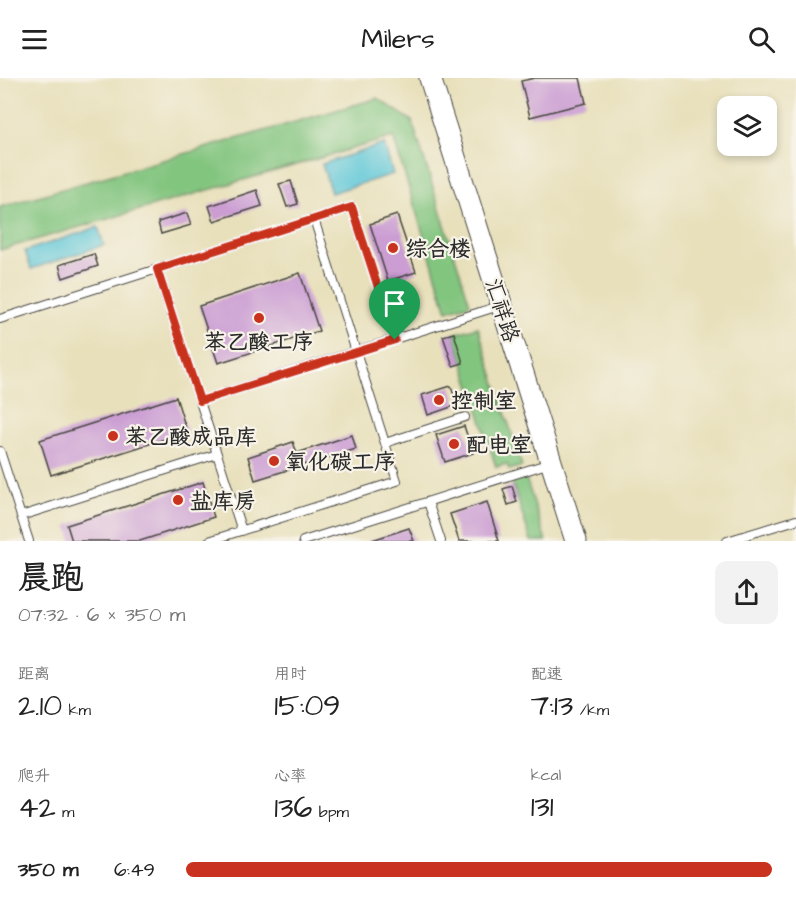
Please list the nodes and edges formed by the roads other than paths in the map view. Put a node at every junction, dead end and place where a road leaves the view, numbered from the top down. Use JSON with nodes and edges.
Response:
{"nodes":[{"id":1,"x":430,"y":78,"type":"edge"},
{"id":2,"x":314,"y":219,"type":"junction"},
{"id":3,"x":157,"y":269,"type":"junction"},
{"id":4,"x":502,"y":305,"type":"junction"},
{"id":5,"x":0,"y":319,"type":"edge"},
{"id":6,"x":395,"y":340,"type":"junction"},
{"id":7,"x":356,"y":352,"type":"junction"},
{"id":8,"x":200,"y":401,"type":"junction"},
{"id":9,"x":465,"y":417,"type":"dead end"},
{"id":10,"x":385,"y":442,"type":"junction"},
{"id":11,"x":0,"y":451,"type":"edge"},
{"id":12,"x":217,"y":454,"type":"junction"},
{"id":13,"x":552,"y":463,"type":"junction"},
{"id":14,"x":3,"y":470,"type":"edge"},
{"id":15,"x":428,"y":502,"type":"junction"},
{"id":16,"x":21,"y":516,"type":"junction"},
{"id":17,"x":796,"y":520,"type":"edge"},
{"id":18,"x":242,"y":531,"type":"junction"},
{"id":19,"x":29,"y":541,"type":"edge"},
{"id":20,"x":210,"y":541,"type":"edge"},
{"id":21,"x":303,"y":541,"type":"edge"},
{"id":22,"x":441,"y":541,"type":"edge"},
{"id":23,"x":576,"y":541,"type":"edge"},
{"id":24,"x":727,"y":541,"type":"edge"}],
"edges":[{"from":1,"to":4,"type":"main road","name":"汇祥路"},
{"from":2,"to":3,"type":"lane"},
{"from":2,"to":6,"type":"lane"},
{"from":2,"to":7,"type":"lane"},
{"from":3,"to":5,"type":"lane"},
{"from":3,"to":8,"type":"lane"},
{"from":4,"to":6,"type":"lane"},
{"from":4,"to":13,"type":"main road","name":"汇祥路"},
{"from":6,"to":7,"type":"lane"},
{"from":7,"to":8,"type":"lane"},
{"from":7,"to":10,"type":"lane"},
{"from":8,"to":12,"type":"lane"},
{"from":9,"to":10,"type":"lane"},
{"from":10,"to":18,"type":"lane"},
{"from":11,"to":14,"type":"lane"},
{"from":12,"to":16,"type":"lane"},
{"from":12,"to":18,"type":"lane"},
{"from":13,"to":15,"type":"lane"},
{"from":13,"to":23,"type":"main road","name":"汇祥路"},
{"from":14,"to":16,"type":"lane"},
{"from":15,"to":21,"type":"lane"},
{"from":15,"to":22,"type":"lane"},
{"from":16,"to":19,"type":"lane"},
{"from":17,"to":24,"type":"lane"},
{"from":18,"to":20,"type":"lane"}]}
